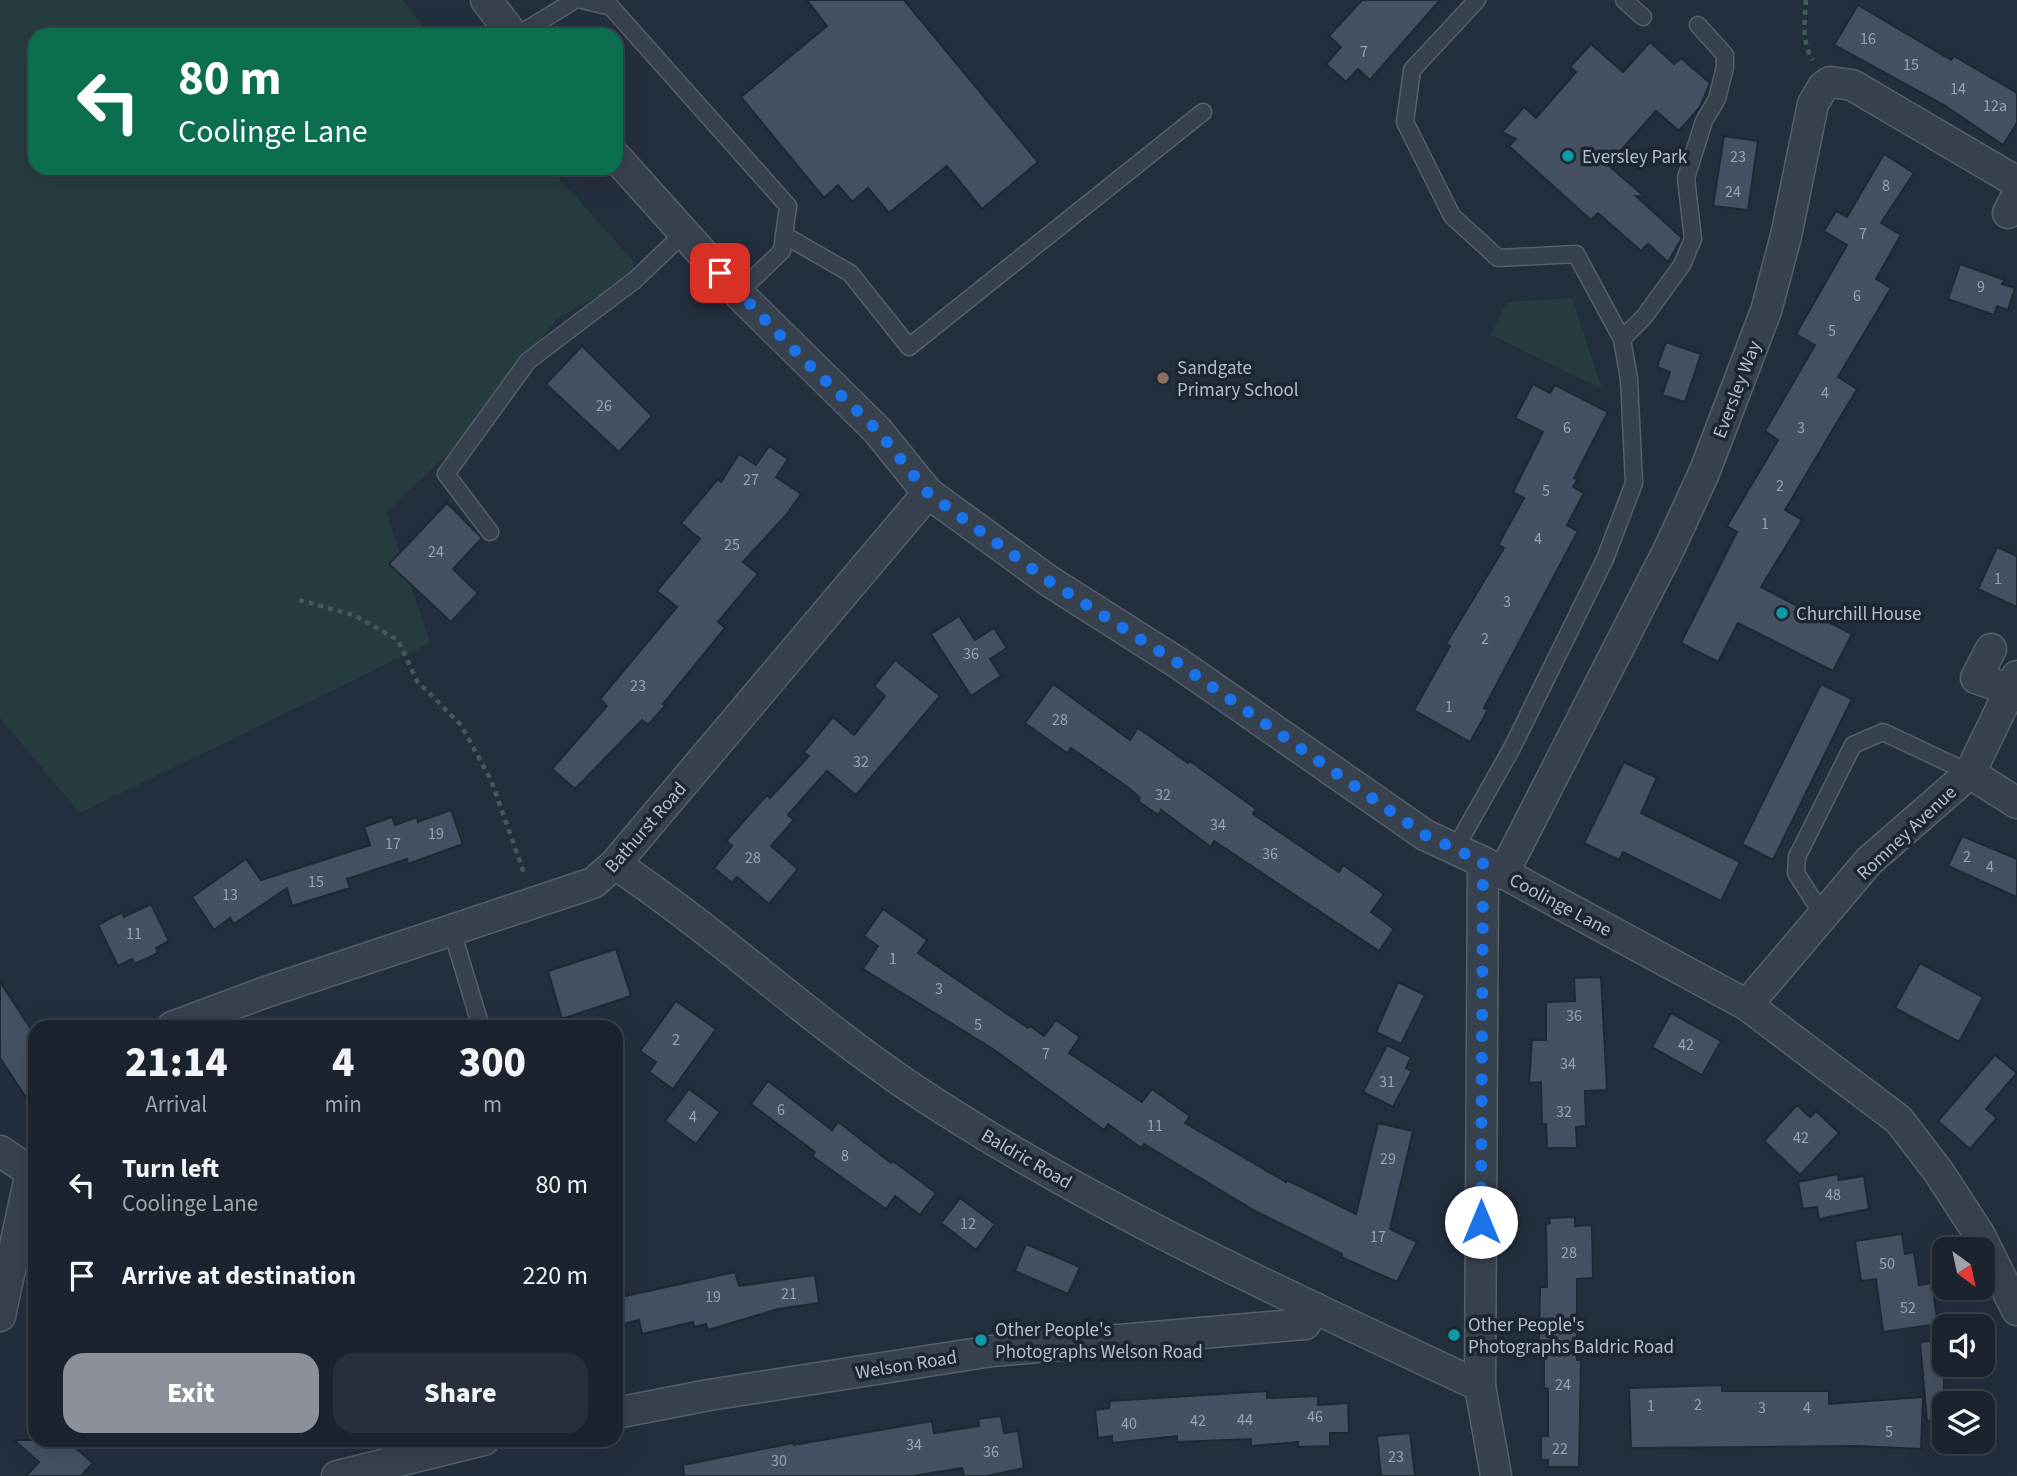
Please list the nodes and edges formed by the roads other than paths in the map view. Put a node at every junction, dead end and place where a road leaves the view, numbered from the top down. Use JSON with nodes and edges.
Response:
{"nodes":[{"id":1,"x":486,"y":0,"type":"edge"},
{"id":2,"x":575,"y":0,"type":"edge"},
{"id":3,"x":582,"y":0,"type":"edge"},
{"id":4,"x":1478,"y":0,"type":"edge"},
{"id":5,"x":1624,"y":0,"type":"edge"},
{"id":6,"x":1643,"y":17,"type":"dead end"},
{"id":7,"x":1698,"y":26,"type":"dead end"},
{"id":8,"x":510,"y":28,"type":"edge"},
{"id":9,"x":528,"y":28,"type":"edge"},
{"id":10,"x":1203,"y":112,"type":"dead end"},
{"id":11,"x":623,"y":165,"type":"edge"},
{"id":12,"x":2017,"y":182,"type":"edge"},
{"id":13,"x":684,"y":233,"type":"junction"},
{"id":14,"x":784,"y":234,"type":"junction"},
{"id":15,"x":738,"y":293,"type":"junction"},
{"id":16,"x":1622,"y":339,"type":"junction"},
{"id":17,"x":928,"y":493,"type":"junction"},
{"id":18,"x":490,"y":532,"type":"dead end"},
{"id":19,"x":1991,"y":649,"type":"dead end"},
{"id":20,"x":2013,"y":683,"type":"edge"},
{"id":21,"x":1970,"y":773,"type":"junction"},
{"id":22,"x":2017,"y":803,"type":"edge"},
{"id":23,"x":1455,"y":849,"type":"junction"},
{"id":24,"x":615,"y":864,"type":"junction"},
{"id":25,"x":1493,"y":868,"type":"junction"},
{"id":26,"x":1825,"y":917,"type":"junction"},
{"id":27,"x":452,"y":931,"type":"junction"},
{"id":28,"x":1747,"y":1005,"type":"junction"},
{"id":29,"x":191,"y":1020,"type":"edge"},
{"id":30,"x":479,"y":1020,"type":"edge"},
{"id":31,"x":0,"y":1151,"type":"edge"},
{"id":32,"x":28,"y":1166,"type":"edge"},
{"id":33,"x":28,"y":1191,"type":"edge"},
{"id":34,"x":1315,"y":1308,"type":"junction"},
{"id":35,"x":2017,"y":1310,"type":"edge"},
{"id":36,"x":0,"y":1316,"type":"edge"},
{"id":37,"x":1480,"y":1386,"type":"junction"},
{"id":38,"x":623,"y":1412,"type":"edge"},
{"id":39,"x":455,"y":1447,"type":"edge"},
{"id":40,"x":337,"y":1476,"type":"edge"},
{"id":41,"x":1496,"y":1476,"type":"edge"}],
"edges":[{"from":1,"to":8,"type":"street"},
{"from":2,"to":9,"type":"lane"},
{"from":3,"to":14,"type":"lane"},
{"from":4,"to":16,"type":"lane"},
{"from":5,"to":6,"type":"lane"},
{"from":7,"to":16,"type":"lane"},
{"from":10,"to":14,"type":"lane"},
{"from":11,"to":13,"type":"street","name":"Coolinge Lane"},
{"from":12,"to":25,"type":"street","name":"Eversley Way"},
{"from":13,"to":15,"type":"street","name":"Coolinge Lane"},
{"from":13,"to":18,"type":"lane"},
{"from":14,"to":15,"type":"lane"},
{"from":15,"to":17,"type":"street","name":"Coolinge Lane"},
{"from":16,"to":23,"type":"lane"},
{"from":17,"to":23,"type":"street","name":"Coolinge Lane"},
{"from":17,"to":24,"type":"street","name":"Bathurst Road"},
{"from":19,"to":20,"type":"street"},
{"from":20,"to":21,"type":"street","name":"Romney Avenue"},
{"from":21,"to":22,"type":"street"},
{"from":21,"to":26,"type":"street","name":"Romney Avenue"},
{"from":21,"to":26,"type":"lane"},
{"from":23,"to":25,"type":"street","name":"Coolinge Lane"},
{"from":24,"to":27,"type":"street","name":"Bathurst Road"},
{"from":24,"to":34,"type":"street","name":"Baldric Road"},
{"from":25,"to":28,"type":"street","name":"Coolinge Lane"},
{"from":25,"to":37,"type":"street"},
{"from":26,"to":28,"type":"street","name":"Romney Avenue"},
{"from":27,"to":29,"type":"street","name":"Bathurst Road"},
{"from":27,"to":30,"type":"lane"},
{"from":28,"to":35,"type":"street","name":"Coolinge Lane"},
{"from":31,"to":32,"type":"street"},
{"from":33,"to":36,"type":"street"},
{"from":34,"to":37,"type":"street","name":"Baldric Road"},
{"from":34,"to":38,"type":"street","name":"Welson Road"},
{"from":37,"to":41,"type":"street"},
{"from":39,"to":40,"type":"street"}]}
